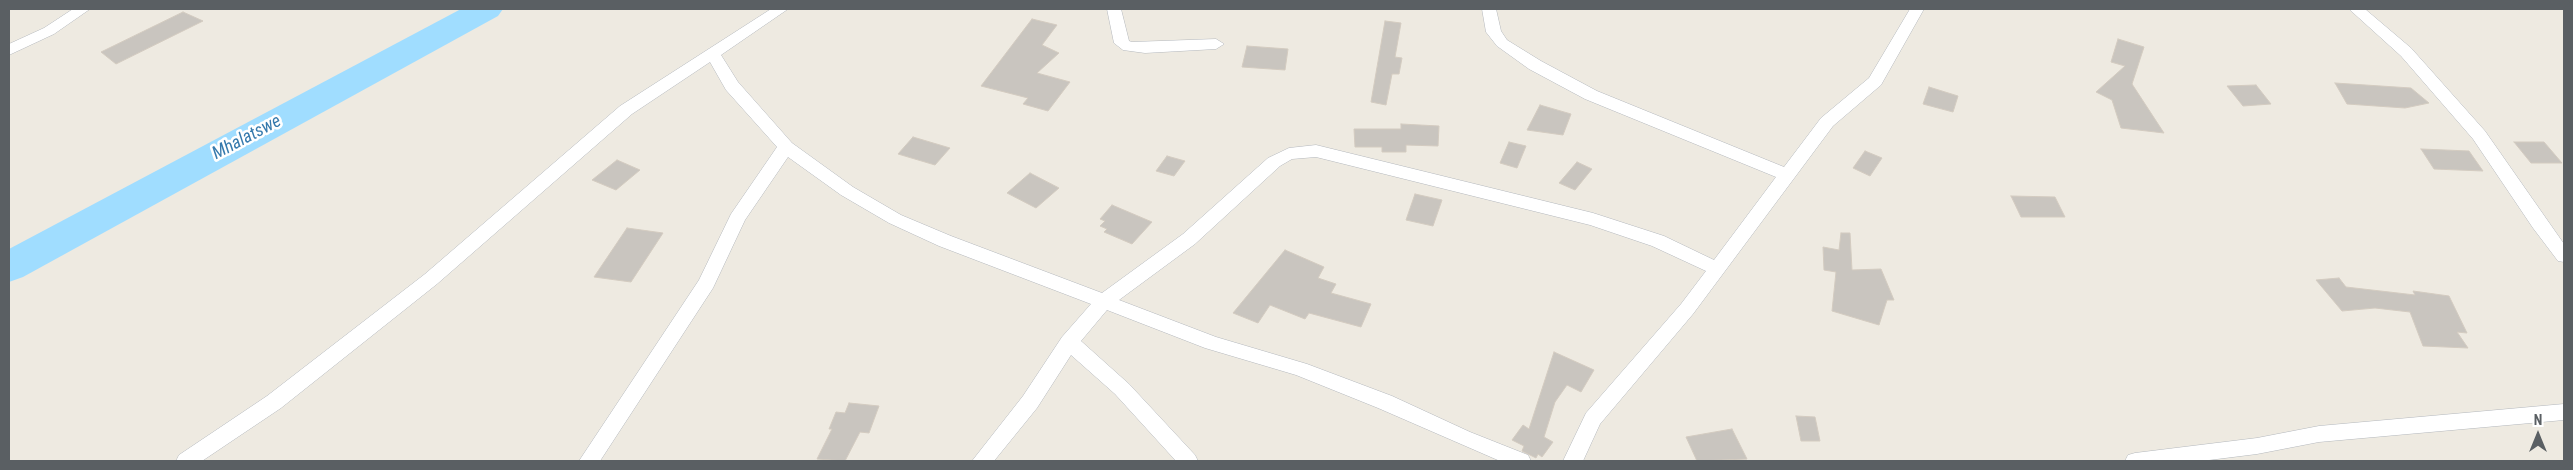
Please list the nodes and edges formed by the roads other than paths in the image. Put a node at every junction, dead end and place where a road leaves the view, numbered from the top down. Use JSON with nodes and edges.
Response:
{"nodes":[{"id":1,"x":83,"y":9,"type":"edge"},
{"id":2,"x":782,"y":9,"type":"edge"},
{"id":3,"x":1114,"y":9,"type":"edge"},
{"id":4,"x":1489,"y":9,"type":"edge"},
{"id":5,"x":1917,"y":9,"type":"edge"},
{"id":6,"x":2356,"y":9,"type":"edge"},
{"id":7,"x":1216,"y":44,"type":"dead end"},
{"id":8,"x":9,"y":50,"type":"edge"},
{"id":9,"x":713,"y":55,"type":"junction"},
{"id":10,"x":786,"y":147,"type":"junction"},
{"id":11,"x":1787,"y":175,"type":"junction"},
{"id":12,"x":2564,"y":256,"type":"edge"},
{"id":13,"x":1718,"y":270,"type":"junction"},
{"id":14,"x":1103,"y":302,"type":"junction"},
{"id":15,"x":1069,"y":342,"type":"junction"},
{"id":16,"x":2564,"y":412,"type":"edge"},
{"id":17,"x":186,"y":461,"type":"edge"},
{"id":18,"x":588,"y":461,"type":"edge"},
{"id":19,"x":982,"y":461,"type":"edge"},
{"id":20,"x":1188,"y":461,"type":"edge"},
{"id":21,"x":1521,"y":461,"type":"edge"},
{"id":22,"x":1573,"y":461,"type":"edge"},
{"id":23,"x":2135,"y":461,"type":"edge"}],
"edges":[{"from":1,"to":8,"type":"street"},
{"from":2,"to":9,"type":"street"},
{"from":3,"to":7,"type":"street"},
{"from":4,"to":11,"type":"street"},
{"from":5,"to":11,"type":"street"},
{"from":6,"to":12,"type":"street"},
{"from":9,"to":10,"type":"street"},
{"from":9,"to":17,"type":"street"},
{"from":10,"to":14,"type":"street"},
{"from":10,"to":18,"type":"street"},
{"from":11,"to":13,"type":"street"},
{"from":13,"to":14,"type":"street"},
{"from":13,"to":22,"type":"street"},
{"from":14,"to":15,"type":"street"},
{"from":14,"to":21,"type":"street"},
{"from":15,"to":19,"type":"street"},
{"from":15,"to":20,"type":"street"},
{"from":16,"to":23,"type":"street"}]}
